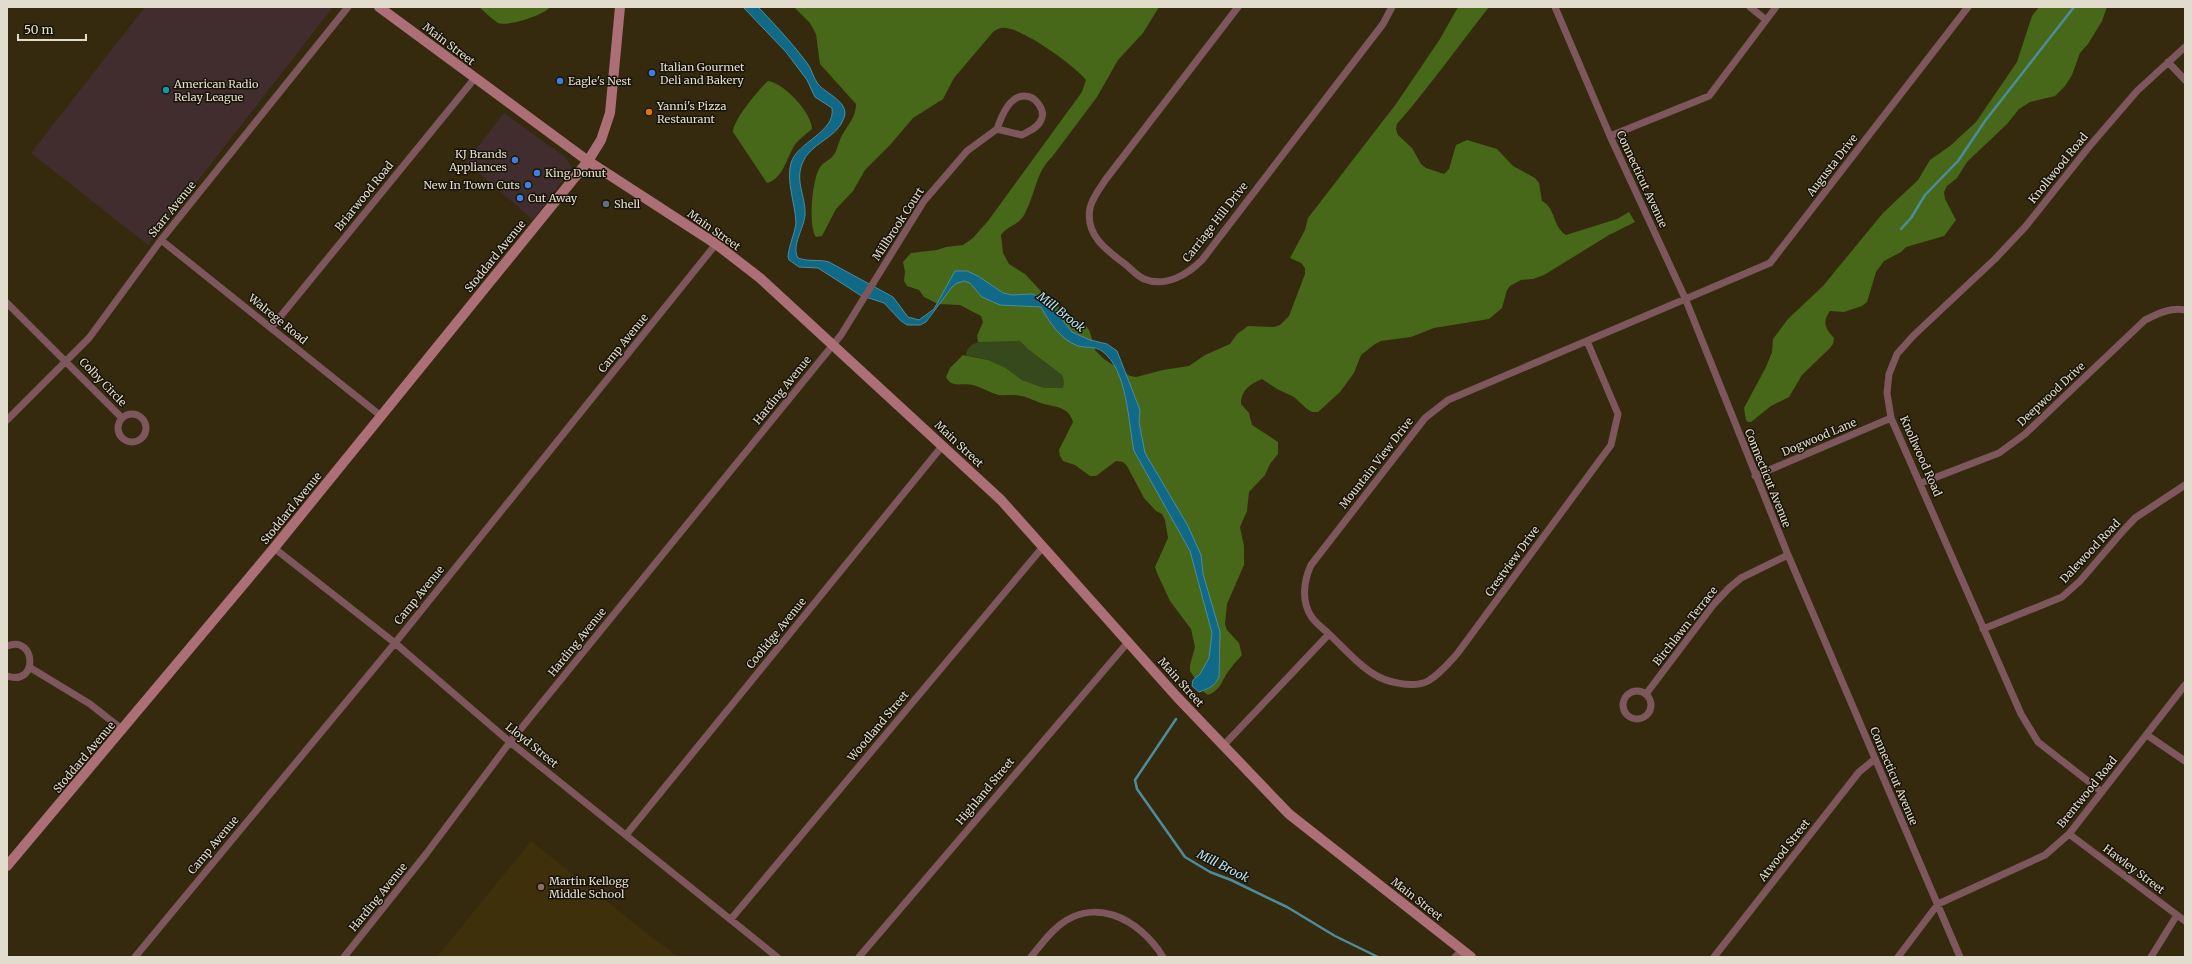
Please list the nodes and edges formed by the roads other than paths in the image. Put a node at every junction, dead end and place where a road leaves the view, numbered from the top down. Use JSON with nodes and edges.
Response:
{"nodes":[{"id":1,"x":348,"y":7,"type":"edge"},
{"id":2,"x":379,"y":7,"type":"edge"},
{"id":3,"x":620,"y":7,"type":"edge"},
{"id":4,"x":1238,"y":7,"type":"edge"},
{"id":5,"x":1392,"y":7,"type":"edge"},
{"id":6,"x":1555,"y":7,"type":"edge"},
{"id":7,"x":1750,"y":7,"type":"edge"},
{"id":8,"x":1776,"y":7,"type":"edge"},
{"id":9,"x":1968,"y":7,"type":"edge"},
{"id":10,"x":1766,"y":20,"type":"junction"},
{"id":11,"x":2185,"y":46,"type":"edge"},
{"id":12,"x":2168,"y":62,"type":"junction"},
{"id":13,"x":475,"y":78,"type":"junction"},
{"id":14,"x":2185,"y":80,"type":"edge"},
{"id":15,"x":997,"y":129,"type":"junction"},
{"id":16,"x":1610,"y":136,"type":"junction"},
{"id":17,"x":588,"y":161,"type":"junction"},
{"id":18,"x":161,"y":240,"type":"junction"},
{"id":19,"x":716,"y":244,"type":"junction"},
{"id":20,"x":1685,"y":298,"type":"junction"},
{"id":21,"x":7,"y":303,"type":"edge"},
{"id":22,"x":2185,"y":310,"type":"edge"},
{"id":23,"x":271,"y":328,"type":"junction"},
{"id":24,"x":1587,"y":341,"type":"junction"},
{"id":25,"x":833,"y":345,"type":"junction"},
{"id":26,"x":68,"y":361,"type":"junction"},
{"id":27,"x":381,"y":416,"type":"junction"},
{"id":28,"x":122,"y":418,"type":"junction"},
{"id":29,"x":1891,"y":418,"type":"junction"},
{"id":30,"x":7,"y":420,"type":"edge"},
{"id":31,"x":943,"y":445,"type":"junction"},
{"id":32,"x":1755,"y":476,"type":"junction"},
{"id":33,"x":1921,"y":484,"type":"junction"},
{"id":34,"x":2185,"y":485,"type":"edge"},
{"id":35,"x":274,"y":548,"type":"junction"},
{"id":36,"x":1042,"y":548,"type":"junction"},
{"id":37,"x":1788,"y":555,"type":"junction"},
{"id":38,"x":1983,"y":630,"type":"junction"},
{"id":39,"x":1329,"y":634,"type":"junction"},
{"id":40,"x":1129,"y":641,"type":"junction"},
{"id":41,"x":394,"y":644,"type":"junction"},
{"id":42,"x":7,"y":646,"type":"edge"},
{"id":43,"x":29,"y":667,"type":"junction"},
{"id":44,"x":7,"y":676,"type":"edge"},
{"id":45,"x":2185,"y":685,"type":"edge"},
{"id":46,"x":1646,"y":694,"type":"junction"},
{"id":47,"x":123,"y":730,"type":"junction"},
{"id":48,"x":2148,"y":735,"type":"junction"},
{"id":49,"x":510,"y":742,"type":"junction"},
{"id":50,"x":1223,"y":746,"type":"junction"},
{"id":51,"x":1875,"y":759,"type":"junction"},
{"id":52,"x":2185,"y":761,"type":"edge"},
{"id":53,"x":2102,"y":792,"type":"junction"},
{"id":54,"x":2069,"y":834,"type":"junction"},
{"id":55,"x":626,"y":835,"type":"junction"},
{"id":56,"x":7,"y":866,"type":"edge"},
{"id":57,"x":1938,"y":904,"type":"junction"},
{"id":58,"x":2177,"y":915,"type":"junction"},
{"id":59,"x":731,"y":919,"type":"junction"},
{"id":60,"x":2185,"y":921,"type":"edge"},
{"id":61,"x":1458,"y":953,"type":"edge"},
{"id":62,"x":135,"y":957,"type":"edge"},
{"id":63,"x":344,"y":957,"type":"edge"},
{"id":64,"x":777,"y":957,"type":"edge"},
{"id":65,"x":859,"y":957,"type":"edge"},
{"id":66,"x":1031,"y":957,"type":"edge"},
{"id":67,"x":1163,"y":957,"type":"edge"},
{"id":68,"x":1471,"y":957,"type":"edge"},
{"id":69,"x":1714,"y":957,"type":"edge"},
{"id":70,"x":1898,"y":957,"type":"edge"},
{"id":71,"x":1960,"y":957,"type":"edge"},
{"id":72,"x":2151,"y":957,"type":"edge"}],
"edges":[{"from":1,"to":18,"type":"street","name":"Starr Avenue"},
{"from":2,"to":13,"type":"main road","name":"Main Street"},
{"from":3,"to":17,"type":"main road","name":"Stoddard Avenue"},
{"from":4,"to":5,"type":"street","name":"Carriage Hill Drive"},
{"from":6,"to":16,"type":"street","name":"Connecticut Avenue"},
{"from":7,"to":10,"type":"street"},
{"from":8,"to":10,"type":"street"},
{"from":9,"to":20,"type":"street","name":"Augusta Drive"},
{"from":10,"to":16,"type":"street"},
{"from":11,"to":12,"type":"street","name":"Knollwood Road"},
{"from":12,"to":14,"type":"street"},
{"from":12,"to":29,"type":"street","name":"Knollwood Road"},
{"from":13,"to":17,"type":"main road","name":"Main Street"},
{"from":13,"to":23,"type":"street","name":"Briarwood Road"},
{"from":15,"to":15,"type":"street"},
{"from":15,"to":25,"type":"street","name":"Millbrook Court"},
{"from":16,"to":20,"type":"street","name":"Connecticut Avenue"},
{"from":17,"to":19,"type":"main road","name":"Main Street"},
{"from":17,"to":27,"type":"main road","name":"Stoddard Avenue"},
{"from":18,"to":23,"type":"street","name":"Walrege Road"},
{"from":18,"to":26,"type":"street","name":"Starr Avenue"},
{"from":19,"to":25,"type":"main road","name":"Main Street"},
{"from":19,"to":41,"type":"street","name":"Camp Avenue"},
{"from":20,"to":24,"type":"street","name":"Mountain View Drive"},
{"from":20,"to":32,"type":"street","name":"Connecticut Avenue"},
{"from":21,"to":26,"type":"street","name":"Colby Circle"},
{"from":22,"to":33,"type":"street","name":"Deepwood Drive"},
{"from":23,"to":27,"type":"street","name":"Walrege Road"},
{"from":24,"to":39,"type":"street","name":"Mountain View Drive"},
{"from":24,"to":39,"type":"street","name":"Crestview Drive"},
{"from":25,"to":31,"type":"main road","name":"Main Street"},
{"from":25,"to":49,"type":"street","name":"Harding Avenue"},
{"from":26,"to":28,"type":"street","name":"Colby Circle"},
{"from":26,"to":30,"type":"street","name":"Starr Avenue"},
{"from":27,"to":35,"type":"main road","name":"Stoddard Avenue"},
{"from":28,"to":28,"type":"street","name":"Colby Circle"},
{"from":29,"to":32,"type":"street","name":"Dogwood Lane"},
{"from":29,"to":33,"type":"street","name":"Knollwood Road"},
{"from":31,"to":36,"type":"main road","name":"Main Street"},
{"from":31,"to":55,"type":"street","name":"Coolidge Avenue"},
{"from":32,"to":37,"type":"street","name":"Connecticut Avenue"},
{"from":33,"to":38,"type":"street","name":"Knollwood Road"},
{"from":34,"to":38,"type":"street","name":"Dalewood Road"},
{"from":35,"to":41,"type":"street","name":"Lloyd Street"},
{"from":35,"to":47,"type":"main road","name":"Stoddard Avenue"},
{"from":36,"to":40,"type":"main road","name":"Main Street"},
{"from":36,"to":59,"type":"street","name":"Woodland Street"},
{"from":37,"to":46,"type":"street","name":"Birchlawn Terrace"},
{"from":37,"to":51,"type":"street","name":"Connecticut Avenue"},
{"from":38,"to":53,"type":"street","name":"Knollwood Road"},
{"from":39,"to":50,"type":"street"},
{"from":40,"to":50,"type":"main road","name":"Main Street"},
{"from":40,"to":65,"type":"street","name":"Highland Street"},
{"from":41,"to":49,"type":"street","name":"Lloyd Street"},
{"from":41,"to":62,"type":"street","name":"Camp Avenue"},
{"from":42,"to":43,"type":"street"},
{"from":43,"to":44,"type":"street"},
{"from":43,"to":47,"type":"street"},
{"from":45,"to":48,"type":"street","name":"Brentwood Road"},
{"from":46,"to":46,"type":"street"},
{"from":47,"to":56,"type":"main road","name":"Stoddard Avenue"},
{"from":48,"to":52,"type":"street"},
{"from":48,"to":53,"type":"street","name":"Brentwood Road"},
{"from":49,"to":55,"type":"street","name":"Lloyd Street"},
{"from":49,"to":63,"type":"street","name":"Harding Avenue"},
{"from":50,"to":61,"type":"main road","name":"Main Street"},
{"from":51,"to":57,"type":"street","name":"Connecticut Avenue"},
{"from":51,"to":69,"type":"street","name":"Atwood Street"},
{"from":53,"to":54,"type":"street","name":"Brentwood Road"},
{"from":54,"to":57,"type":"street","name":"Brentwood Road"},
{"from":54,"to":58,"type":"street","name":"Hawley Street"},
{"from":55,"to":59,"type":"street","name":"Lloyd Street"},
{"from":57,"to":70,"type":"street"},
{"from":57,"to":71,"type":"street","name":"Connecticut Avenue"},
{"from":58,"to":60,"type":"street","name":"Hawley Street"},
{"from":58,"to":72,"type":"street"},
{"from":59,"to":64,"type":"street","name":"Lloyd Street"},
{"from":61,"to":68,"type":"main road","name":"Main Street"},
{"from":66,"to":67,"type":"street"}]}
